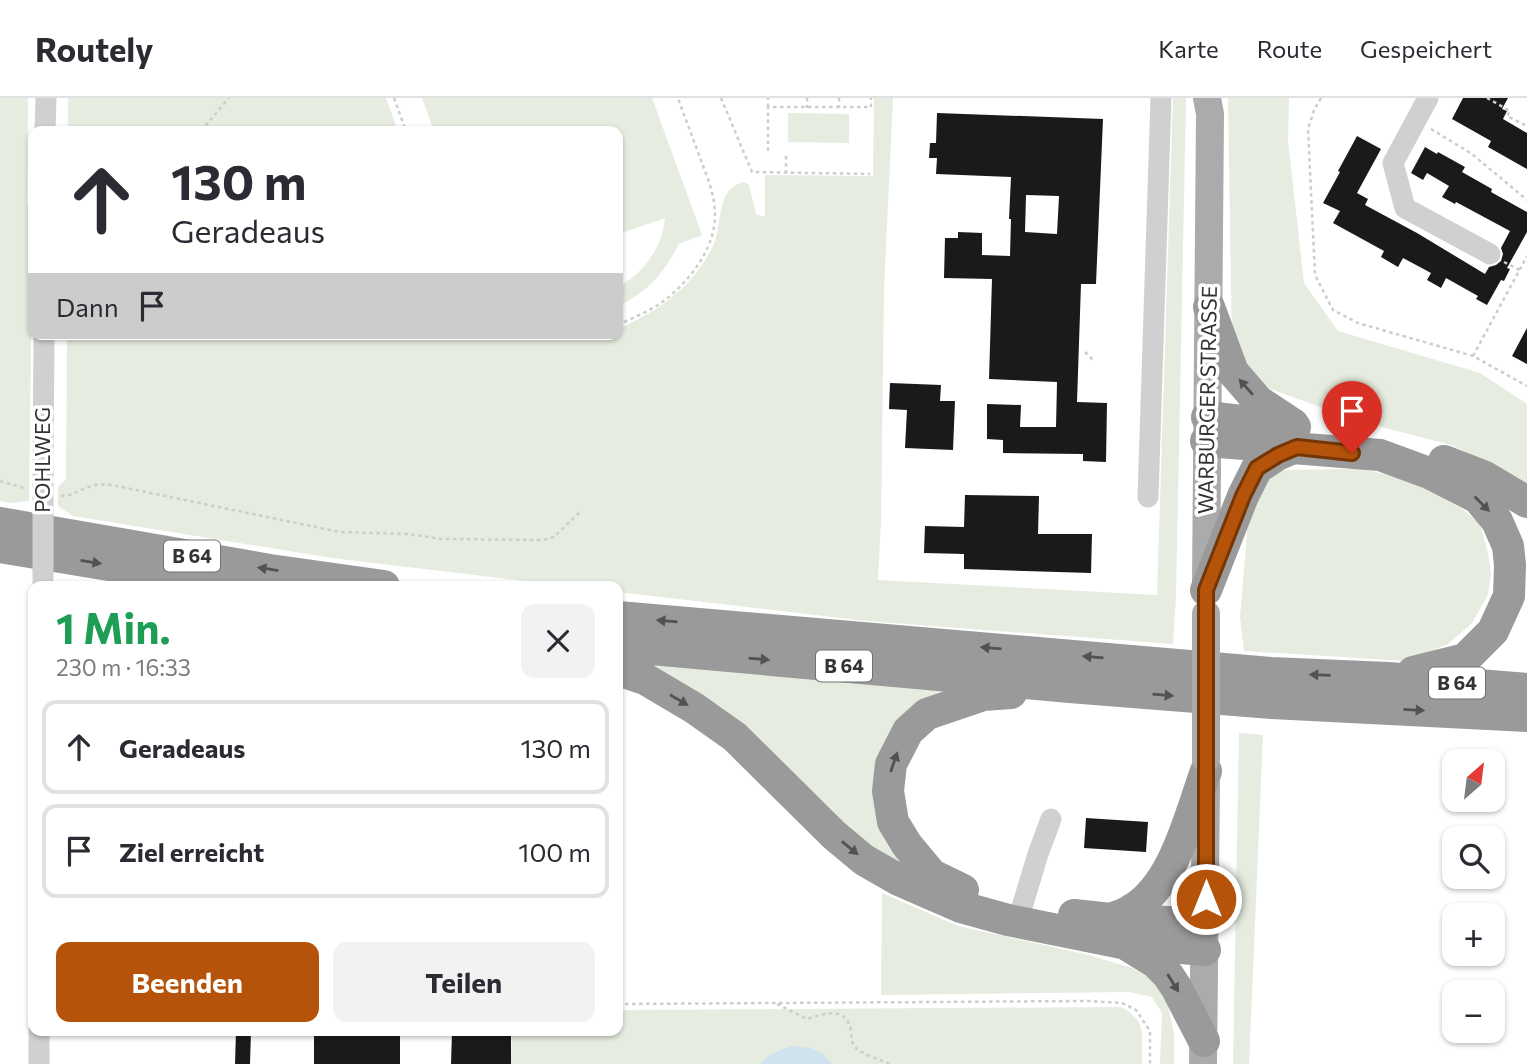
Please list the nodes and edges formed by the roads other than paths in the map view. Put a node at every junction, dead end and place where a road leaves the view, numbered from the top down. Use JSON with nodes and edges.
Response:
{"nodes":[{"id":1,"x":46,"y":98,"type":"edge"},
{"id":2,"x":1161,"y":98,"type":"edge"},
{"id":3,"x":1428,"y":98,"type":"edge"},
{"id":4,"x":1210,"y":103,"type":"edge"},
{"id":5,"x":46,"y":126,"type":"edge"},
{"id":6,"x":1490,"y":254,"type":"dead end"},
{"id":7,"x":1209,"y":307,"type":"junction"},
{"id":8,"x":44,"y":340,"type":"edge"},
{"id":9,"x":1207,"y":429,"type":"junction"},
{"id":10,"x":1298,"y":438,"type":"junction"},
{"id":11,"x":1148,"y":497,"type":"dead end"},
{"id":12,"x":1527,"y":502,"type":"edge"},
{"id":13,"x":0,"y":523,"type":"edge"},
{"id":14,"x":0,"y":547,"type":"edge"},
{"id":15,"x":43,"y":581,"type":"edge"},
{"id":16,"x":206,"y":581,"type":"edge"},
{"id":17,"x":348,"y":581,"type":"edge"},
{"id":18,"x":1206,"y":602,"type":"junction"},
{"id":19,"x":623,"y":617,"type":"edge"},
{"id":20,"x":623,"y":646,"type":"edge"},
{"id":21,"x":623,"y":672,"type":"edge"},
{"id":22,"x":1388,"y":678,"type":"junction"},
{"id":23,"x":1070,"y":687,"type":"junction"},
{"id":24,"x":1527,"y":689,"type":"edge"},
{"id":25,"x":1527,"y":716,"type":"edge"},
{"id":26,"x":1206,"y":765,"type":"junction"},
{"id":27,"x":1051,"y":819,"type":"dead end"},
{"id":28,"x":1022,"y":907,"type":"junction"},
{"id":29,"x":1117,"y":931,"type":"junction"},
{"id":30,"x":1205,"y":937,"type":"junction"},
{"id":31,"x":39,"y":1036,"type":"edge"},
{"id":32,"x":1204,"y":1053,"type":"edge"},
{"id":33,"x":39,"y":1064,"type":"edge"}],
"edges":[{"from":1,"to":5,"type":"street"},
{"from":2,"to":11,"type":"street"},
{"from":3,"to":6,"type":"street"},
{"from":4,"to":7,"type":"main road","name":"WARBURGER STRASSE"},
{"from":7,"to":9,"type":"main road","name":"WARBURGER STRASSE"},
{"from":10,"to":7,"type":"highway","one_way":true},
{"from":8,"to":15,"type":"street","name":"POHLWEG","bridge":true},
{"from":9,"to":10,"type":"highway"},
{"from":9,"to":18,"type":"main road","name":"WARBURGER STRASSE"},
{"from":10,"to":12,"type":"highway"},
{"from":10,"to":18,"type":"highway"},
{"from":10,"to":22,"type":"highway","one_way":true},
{"from":17,"to":13,"type":"highway","number":"B 64","one_way":true},
{"from":14,"to":16,"type":"highway","number":"B 64","one_way":true},
{"from":18,"to":26,"type":"main road","name":"WARBURGER STRASSE","bridge":true},
{"from":22,"to":19,"type":"highway","number":"B 64","one_way":true},
{"from":20,"to":23,"type":"highway","number":"B 64","one_way":true},
{"from":21,"to":29,"type":"highway","one_way":true},
{"from":22,"to":24,"type":"highway","number":"B 64"},
{"from":23,"to":25,"type":"highway","number":"B 64","one_way":true},
{"from":28,"to":23,"type":"highway","one_way":true},
{"from":26,"to":29,"type":"highway"},
{"from":26,"to":30,"type":"main road","name":"WARBURGER STRASSE"},
{"from":27,"to":28,"type":"street"},
{"from":28,"to":29,"type":"highway"},
{"from":29,"to":30,"type":"highway"},
{"from":29,"to":32,"type":"highway","one_way":true},
{"from":30,"to":32,"type":"main road","name":"WARBURGER STRASSE"},
{"from":31,"to":33,"type":"street"}]}
